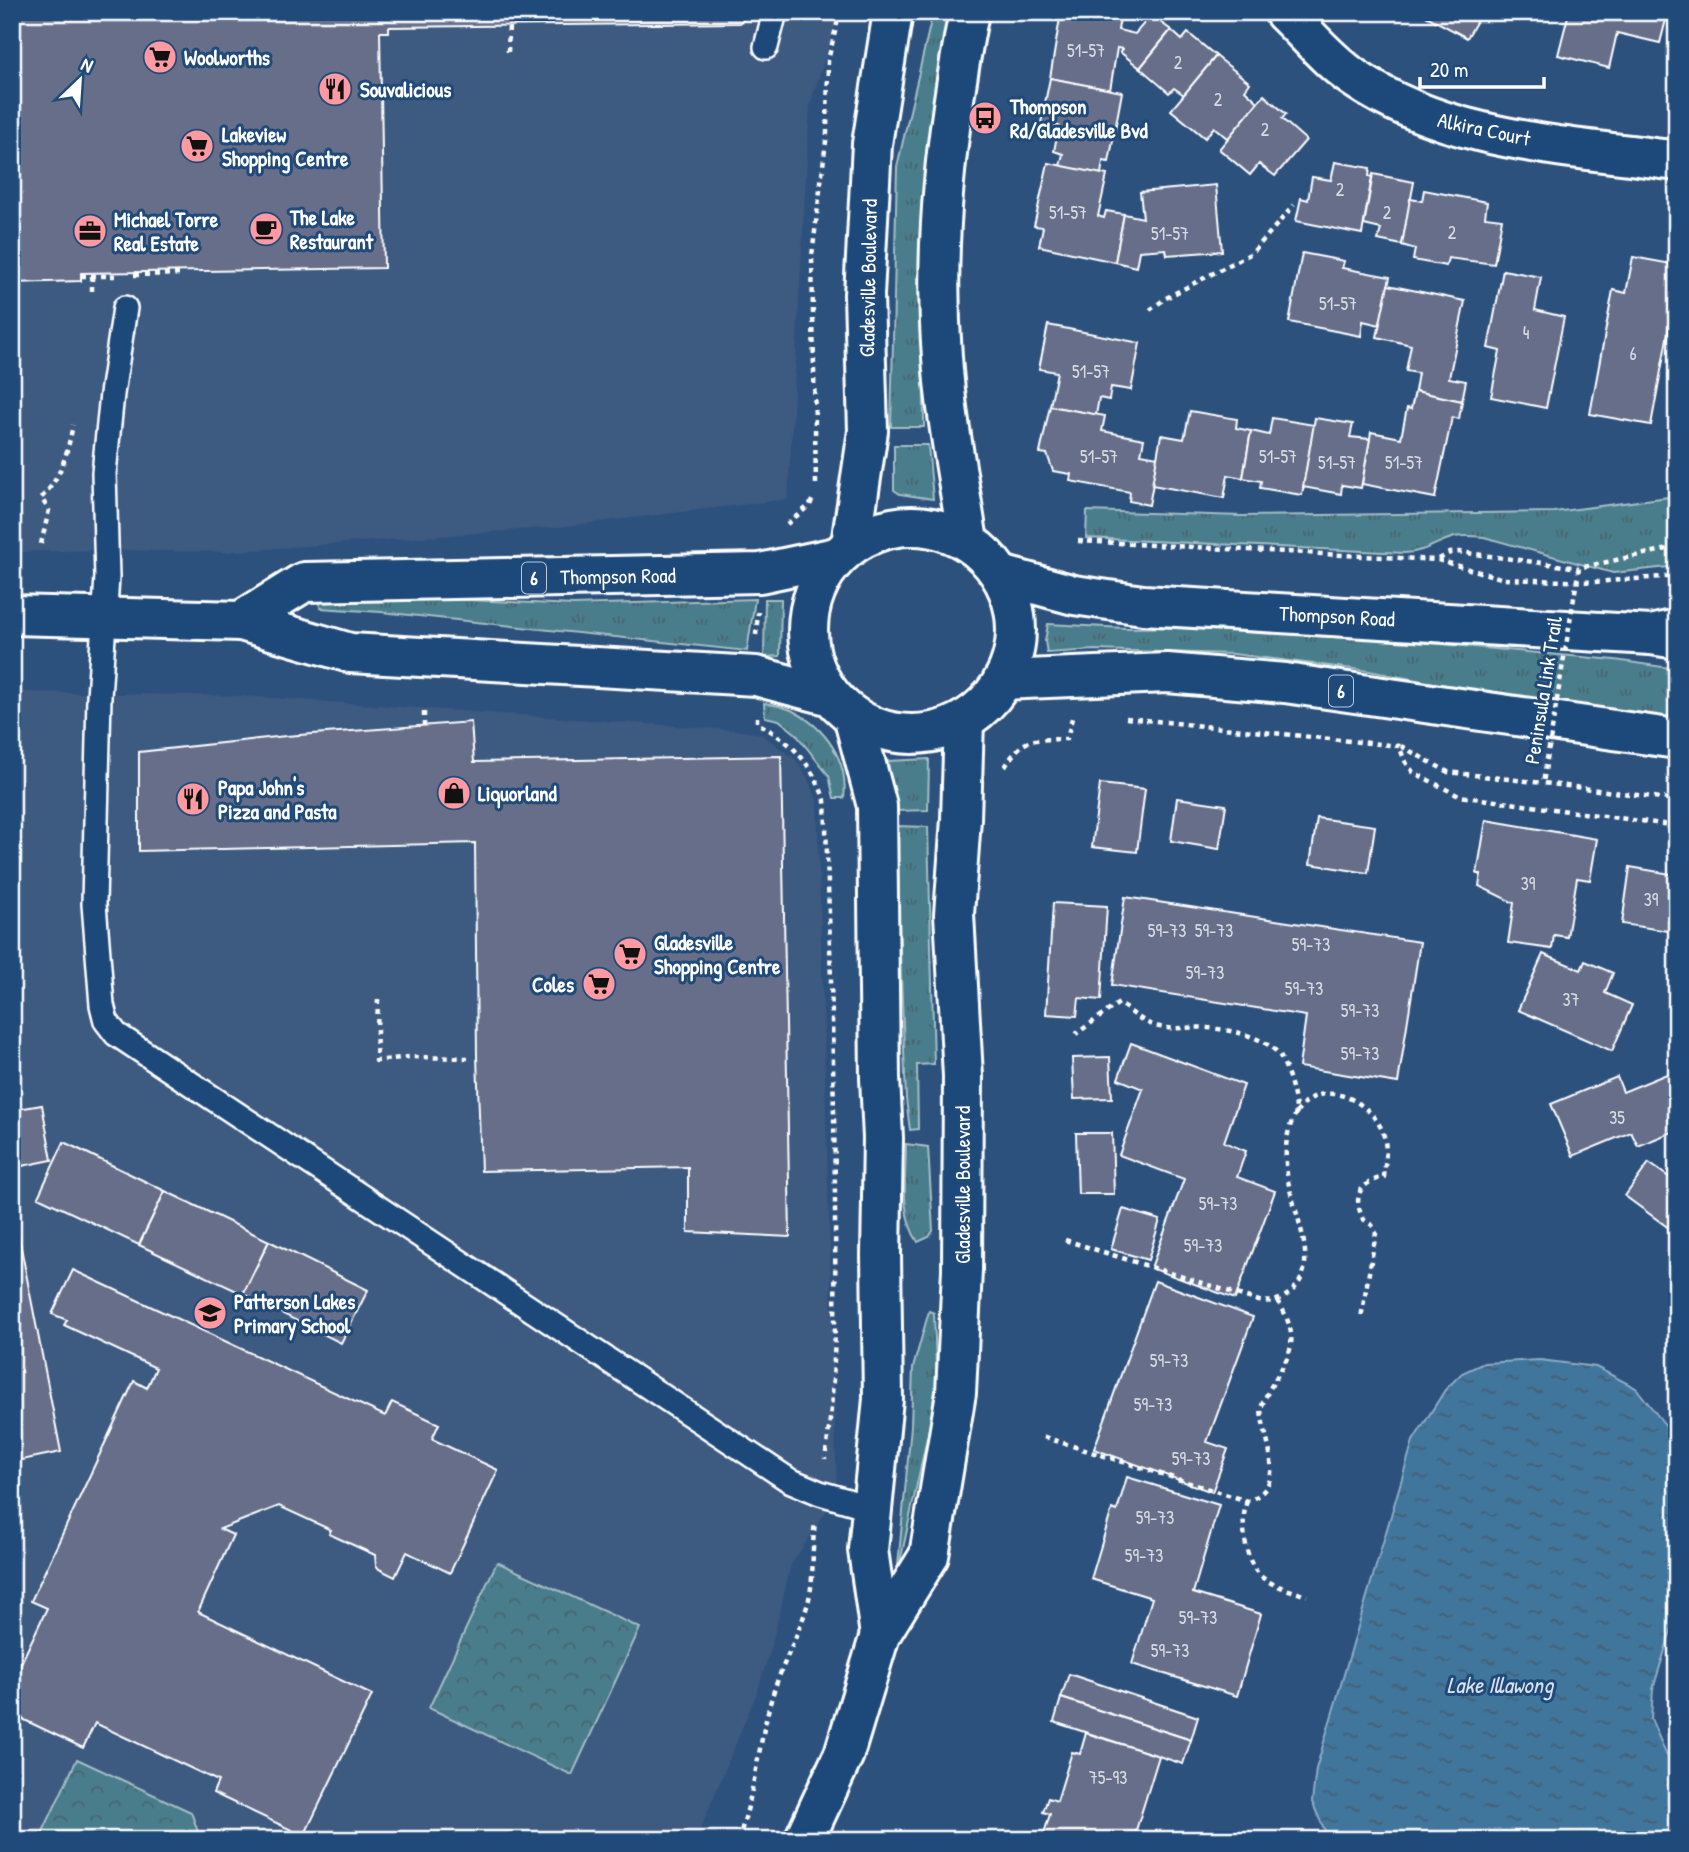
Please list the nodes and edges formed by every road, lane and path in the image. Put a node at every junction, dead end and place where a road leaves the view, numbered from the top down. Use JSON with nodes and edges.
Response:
{"nodes":[{"id":1,"x":775,"y":12,"type":"edge"},
{"id":2,"x":840,"y":12,"type":"edge"},
{"id":3,"x":893,"y":12,"type":"edge"},
{"id":4,"x":969,"y":12,"type":"edge"},
{"id":5,"x":1284,"y":12,"type":"edge"},
{"id":6,"x":509,"y":26,"type":"dead end"},
{"id":7,"x":766,"y":47,"type":"dead end"},
{"id":8,"x":508,"y":52,"type":"dead end"},
{"id":9,"x":1677,"y":161,"type":"edge"},
{"id":10,"x":1294,"y":205,"type":"dead end"},
{"id":11,"x":92,"y":276,"type":"dead end"},
{"id":12,"x":92,"y":298,"type":"dead end"},
{"id":13,"x":125,"y":308,"type":"dead end"},
{"id":14,"x":1150,"y":310,"type":"dead end"},
{"id":15,"x":74,"y":421,"type":"dead end"},
{"id":16,"x":800,"y":513,"type":"dead end"},
{"id":17,"x":1078,"y":541,"type":"dead end"},
{"id":18,"x":968,"y":542,"type":"junction"},
{"id":19,"x":41,"y":544,"type":"dead end"},
{"id":20,"x":1677,"y":547,"type":"edge"},
{"id":21,"x":844,"y":551,"type":"junction"},
{"id":22,"x":1438,"y":560,"type":"junction"},
{"id":23,"x":1579,"y":568,"type":"junction"},
{"id":24,"x":1001,"y":575,"type":"junction"},
{"id":25,"x":1677,"y":576,"type":"edge"},
{"id":26,"x":759,"y":607,"type":"dead end"},
{"id":27,"x":12,"y":615,"type":"edge"},
{"id":28,"x":103,"y":618,"type":"junction"},
{"id":29,"x":241,"y":621,"type":"junction"},
{"id":30,"x":1668,"y":634,"type":"edge"},
{"id":31,"x":756,"y":643,"type":"dead end"},
{"id":32,"x":1003,"y":680,"type":"junction"},
{"id":33,"x":842,"y":706,"type":"junction"},
{"id":34,"x":424,"y":712,"type":"dead end"},
{"id":35,"x":1073,"y":714,"type":"dead end"},
{"id":36,"x":1114,"y":717,"type":"dead end"},
{"id":37,"x":964,"y":720,"type":"junction"},
{"id":38,"x":757,"y":723,"type":"dead end"},
{"id":39,"x":424,"y":724,"type":"dead end"},
{"id":40,"x":1677,"y":739,"type":"edge"},
{"id":41,"x":1399,"y":746,"type":"junction"},
{"id":42,"x":1003,"y":780,"type":"dead end"},
{"id":43,"x":1543,"y":783,"type":"junction"},
{"id":44,"x":1677,"y":800,"type":"edge"},
{"id":45,"x":1677,"y":826,"type":"edge"},
{"id":46,"x":378,"y":999,"type":"dead end"},
{"id":47,"x":1076,"y":1034,"type":"dead end"},
{"id":48,"x":468,"y":1058,"type":"dead end"},
{"id":49,"x":1296,"y":1114,"type":"junction"},
{"id":50,"x":1065,"y":1240,"type":"dead end"},
{"id":51,"x":1277,"y":1300,"type":"junction"},
{"id":52,"x":1361,"y":1318,"type":"dead end"},
{"id":53,"x":1044,"y":1437,"type":"dead end"},
{"id":54,"x":820,"y":1493,"type":"junction"},
{"id":55,"x":1247,"y":1501,"type":"junction"},
{"id":56,"x":872,"y":1508,"type":"junction"},
{"id":57,"x":1307,"y":1596,"type":"dead end"},
{"id":58,"x":880,"y":1635,"type":"junction"},
{"id":59,"x":1221,"y":1835,"type":"dead end"},
{"id":60,"x":738,"y":1840,"type":"edge"},
{"id":61,"x":804,"y":1840,"type":"edge"},
{"id":62,"x":1210,"y":1840,"type":"edge"}],
"edges":[{"from":1,"to":7,"type":"lane"},
{"from":2,"to":16,"type":"path"},
{"from":3,"to":21,"type":"main road","name":"Gladesville Boulevard"},
{"from":4,"to":18,"type":"main road"},
{"from":5,"to":9,"type":"main road","name":"Alkira Court"},
{"from":6,"to":8,"type":"path"},
{"from":10,"to":14,"type":"path"},
{"from":11,"to":12,"type":"path"},
{"from":13,"to":28,"type":"lane"},
{"from":15,"to":19,"type":"path"},
{"from":17,"to":22,"type":"path"},
{"from":18,"to":21,"type":"main road","number":"6"},
{"from":18,"to":24,"type":"main road","number":"6"},
{"from":20,"to":23,"type":"path","bridge":true},
{"from":21,"to":29,"type":"main road","name":"Thompson Road","number":"6"},
{"from":21,"to":33,"type":"main road"},
{"from":22,"to":23,"type":"path"},
{"from":22,"to":25,"type":"path"},
{"from":23,"to":43,"type":"path","name":"Peninsula Link Trail","bridge":true},
{"from":24,"to":30,"type":"main road","name":"Thompson Road"},
{"from":24,"to":32,"type":"main road","number":"6"},
{"from":26,"to":31,"type":"path"},
{"from":27,"to":28,"type":"main road","number":"6"},
{"from":28,"to":29,"type":"main road","number":"6"},
{"from":28,"to":54,"type":"lane"},
{"from":29,"to":33,"type":"main road","number":"6"},
{"from":32,"to":37,"type":"main road","number":"6"},
{"from":32,"to":40,"type":"main road","number":"6"},
{"from":33,"to":37,"type":"main road","number":"6"},
{"from":33,"to":56,"type":"main road","name":"Gladesville Boulevard"},
{"from":34,"to":39,"type":"path"},
{"from":35,"to":42,"type":"path"},
{"from":36,"to":41,"type":"path"},
{"from":37,"to":58,"type":"main road","name":"Gladesville Boulevard"},
{"from":38,"to":54,"type":"path"},
{"from":41,"to":43,"type":"path"},
{"from":41,"to":45,"type":"path"},
{"from":43,"to":44,"type":"path","name":"Peninsula Link Trail","bridge":true},
{"from":46,"to":48,"type":"path"},
{"from":47,"to":49,"type":"path"},
{"from":49,"to":51,"type":"path"},
{"from":49,"to":52,"type":"path"},
{"from":50,"to":51,"type":"path"},
{"from":51,"to":55,"type":"path"},
{"from":53,"to":55,"type":"path"},
{"from":54,"to":56,"type":"lane"},
{"from":54,"to":60,"type":"path"},
{"from":55,"to":57,"type":"path"},
{"from":56,"to":58,"type":"main road","name":"Gladesville Boulevard"},
{"from":58,"to":61,"type":"main road","name":"Gladesville Boulevard"},
{"from":59,"to":62,"type":"path"}]}
